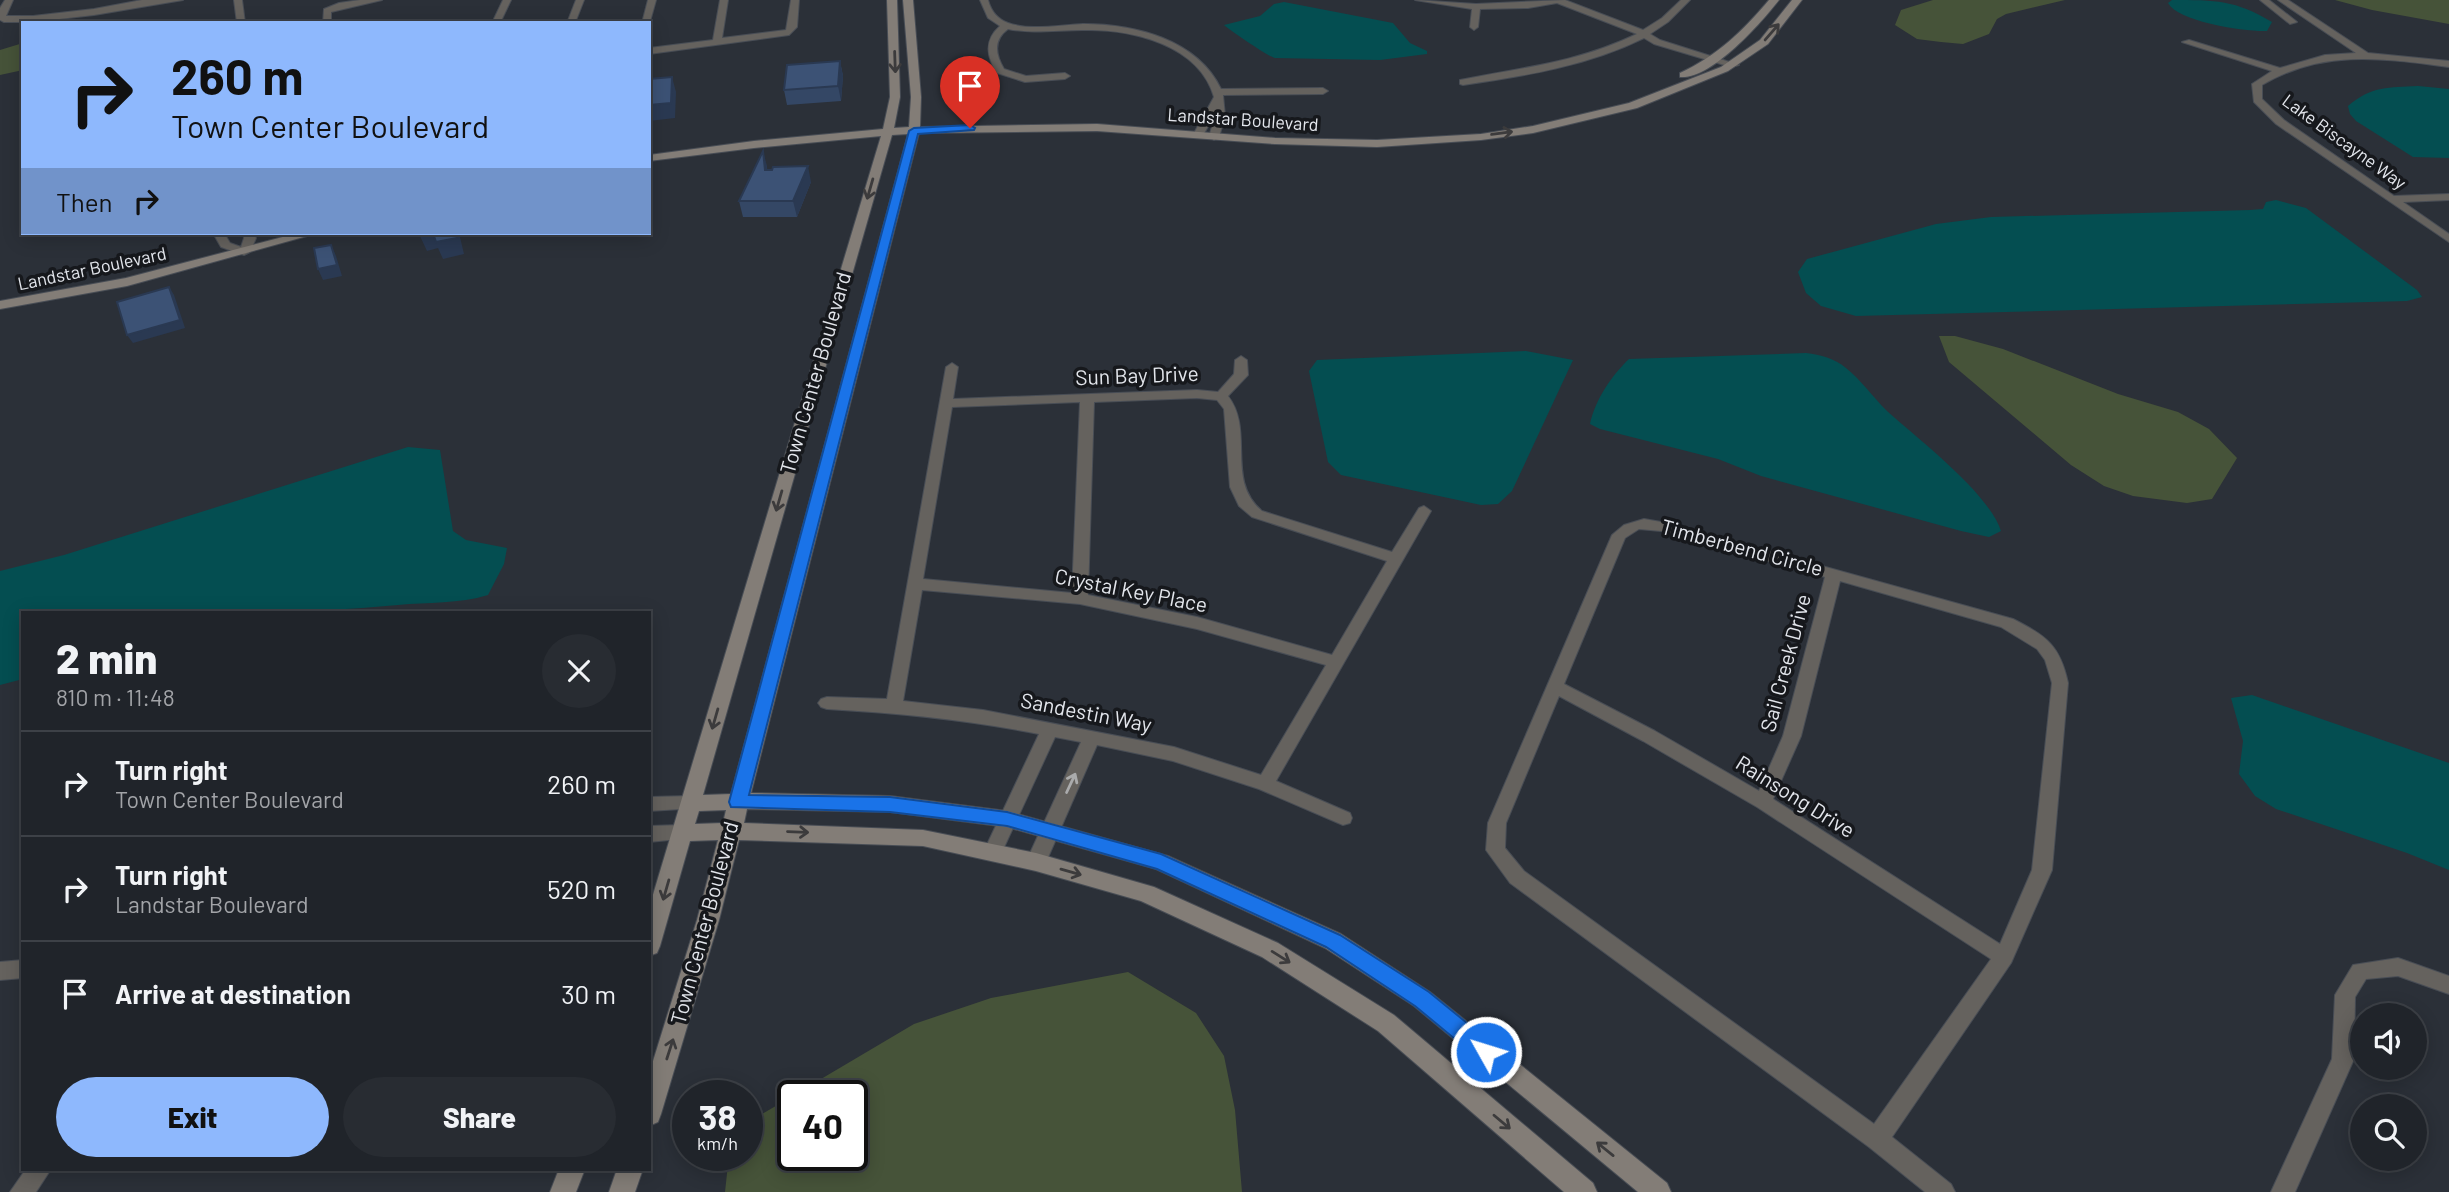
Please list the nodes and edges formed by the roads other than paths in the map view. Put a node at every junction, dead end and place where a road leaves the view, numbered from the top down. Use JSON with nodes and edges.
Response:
{"nodes":[{"id":1,"x":9,"y":0,"type":"edge"},
{"id":2,"x":155,"y":0,"type":"edge"},
{"id":3,"x":179,"y":0,"type":"edge"},
{"id":4,"x":378,"y":0,"type":"edge"},
{"id":5,"x":507,"y":0,"type":"edge"},
{"id":6,"x":580,"y":0,"type":"edge"},
{"id":7,"x":652,"y":0,"type":"edge"},
{"id":8,"x":724,"y":0,"type":"edge"},
{"id":9,"x":795,"y":0,"type":"edge"},
{"id":10,"x":892,"y":0,"type":"edge"},
{"id":11,"x":908,"y":0,"type":"edge"},
{"id":12,"x":984,"y":0,"type":"edge"},
{"id":13,"x":1419,"y":0,"type":"edge"},
{"id":14,"x":1558,"y":0,"type":"edge"},
{"id":15,"x":1686,"y":0,"type":"edge"},
{"id":16,"x":1774,"y":0,"type":"edge"},
{"id":17,"x":1797,"y":0,"type":"edge"},
{"id":18,"x":2264,"y":0,"type":"edge"},
{"id":19,"x":2282,"y":0,"type":"edge"},
{"id":20,"x":238,"y":2,"type":"edge"},
{"id":21,"x":133,"y":5,"type":"junction"},
{"id":22,"x":1476,"y":7,"type":"junction"},
{"id":23,"x":0,"y":16,"type":"edge"},
{"id":24,"x":232,"y":21,"type":"edge"},
{"id":25,"x":241,"y":21,"type":"edge"},
{"id":26,"x":327,"y":21,"type":"edge"},
{"id":27,"x":497,"y":21,"type":"edge"},
{"id":28,"x":572,"y":21,"type":"edge"},
{"id":29,"x":647,"y":21,"type":"edge"},
{"id":30,"x":2315,"y":24,"type":"junction"},
{"id":31,"x":1006,"y":26,"type":"junction"},
{"id":32,"x":1474,"y":27,"type":"dead end"},
{"id":33,"x":1644,"y":34,"type":"junction"},
{"id":34,"x":2186,"y":42,"type":"dead end"},
{"id":35,"x":717,"y":43,"type":"junction"},
{"id":36,"x":2335,"y":48,"type":"dead end"},
{"id":37,"x":651,"y":51,"type":"edge"},
{"id":38,"x":2345,"y":55,"type":"junction"},
{"id":39,"x":2365,"y":55,"type":"junction"},
{"id":40,"x":1717,"y":56,"type":"junction"},
{"id":41,"x":1738,"y":62,"type":"junction"},
{"id":42,"x":2449,"y":64,"type":"edge"},
{"id":43,"x":2278,"y":70,"type":"junction"},
{"id":44,"x":1065,"y":76,"type":"dead end"},
{"id":45,"x":1463,"y":82,"type":"dead end"},
{"id":46,"x":1323,"y":91,"type":"dead end"},
{"id":47,"x":1219,"y":92,"type":"junction"},
{"id":48,"x":914,"y":126,"type":"junction"},
{"id":49,"x":888,"y":128,"type":"junction"},
{"id":50,"x":1200,"y":131,"type":"junction"},
{"id":51,"x":1217,"y":132,"type":"junction"},
{"id":52,"x":651,"y":148,"type":"edge"},
{"id":53,"x":651,"y":158,"type":"edge"},
{"id":54,"x":2449,"y":197,"type":"edge"},
{"id":55,"x":2392,"y":199,"type":"junction"},
{"id":56,"x":304,"y":235,"type":"edge"},
{"id":57,"x":249,"y":236,"type":"edge"},
{"id":58,"x":222,"y":239,"type":"edge"},
{"id":59,"x":2449,"y":239,"type":"edge"},
{"id":60,"x":244,"y":251,"type":"junction"},
{"id":61,"x":0,"y":294,"type":"edge"},
{"id":62,"x":0,"y":305,"type":"edge"},
{"id":63,"x":844,"y":335,"type":"junction"},
{"id":64,"x":1241,"y":360,"type":"dead end"},
{"id":65,"x":952,"y":367,"type":"dead end"},
{"id":66,"x":1221,"y":396,"type":"junction"},
{"id":67,"x":1087,"y":398,"type":"junction"},
{"id":68,"x":946,"y":403,"type":"junction"},
{"id":69,"x":1424,"y":511,"type":"dead end"},
{"id":70,"x":1396,"y":559,"type":"junction"},
{"id":71,"x":1834,"y":574,"type":"junction"},
{"id":72,"x":915,"y":584,"type":"junction"},
{"id":73,"x":1080,"y":599,"type":"junction"},
{"id":74,"x":1335,"y":662,"type":"junction"},
{"id":75,"x":1554,"y":686,"type":"junction"},
{"id":76,"x":827,"y":703,"type":"dead end"},
{"id":77,"x":894,"y":706,"type":"junction"},
{"id":78,"x":1050,"y":729,"type":"junction"},
{"id":79,"x":1092,"y":737,"type":"junction"},
{"id":80,"x":1265,"y":784,"type":"junction"},
{"id":81,"x":738,"y":802,"type":"junction"},
{"id":82,"x":1763,"y":802,"type":"junction"},
{"id":83,"x":691,"y":803,"type":"junction"},
{"id":84,"x":651,"y":804,"type":"edge"},
{"id":85,"x":1343,"y":818,"type":"dead end"},
{"id":86,"x":1007,"y":819,"type":"junction"},
{"id":87,"x":1049,"y":829,"type":"junction"},
{"id":88,"x":730,"y":832,"type":"junction"},
{"id":89,"x":682,"y":833,"type":"junction"},
{"id":90,"x":651,"y":834,"type":"edge"},
{"id":91,"x":993,"y":851,"type":"junction"},
{"id":92,"x":1036,"y":862,"type":"junction"},
{"id":93,"x":651,"y":939,"type":"edge"},
{"id":94,"x":2004,"y":957,"type":"junction"},
{"id":95,"x":21,"y":969,"type":"edge"},
{"id":96,"x":0,"y":971,"type":"edge"},
{"id":97,"x":2449,"y":985,"type":"edge"},
{"id":98,"x":651,"y":1108,"type":"edge"},
{"id":99,"x":1877,"y":1139,"type":"junction"},
{"id":100,"x":39,"y":1171,"type":"edge"},
{"id":101,"x":571,"y":1171,"type":"edge"},
{"id":102,"x":629,"y":1171,"type":"edge"},
{"id":103,"x":23,"y":1192,"type":"edge"},
{"id":104,"x":563,"y":1192,"type":"edge"},
{"id":105,"x":622,"y":1192,"type":"edge"},
{"id":106,"x":1584,"y":1192,"type":"edge"},
{"id":107,"x":1658,"y":1192,"type":"edge"},
{"id":108,"x":1943,"y":1192,"type":"edge"},
{"id":109,"x":2283,"y":1192,"type":"edge"}],
"edges":[{"from":1,"to":23,"type":"street"},
{"from":2,"to":21,"type":"street"},
{"from":3,"to":21,"type":"street"},
{"from":4,"to":26,"type":"street"},
{"from":5,"to":27,"type":"street"},
{"from":6,"to":28,"type":"street"},
{"from":7,"to":29,"type":"street"},
{"from":8,"to":35,"type":"street"},
{"from":9,"to":35,"type":"street"},
{"from":10,"to":49,"type":"main road","name":"Town Center Boulevard","one_way":true},
{"from":11,"to":48,"type":"main road","name":"Town Center Boulevard"},
{"from":12,"to":31,"type":"street"},
{"from":13,"to":22,"type":"street"},
{"from":14,"to":22,"type":"street"},
{"from":14,"to":33,"type":"street"},
{"from":15,"to":33,"type":"street"},
{"from":16,"to":40,"type":"main road","name":"Landstar Boulevard"},
{"from":41,"to":17,"type":"main road","name":"Landstar Boulevard","one_way":true},
{"from":18,"to":30,"type":"street"},
{"from":19,"to":30,"type":"street"},
{"from":20,"to":24,"type":"street"},
{"from":20,"to":25,"type":"street"},
{"from":21,"to":23,"type":"street"},
{"from":22,"to":32,"type":"street"},
{"from":30,"to":39,"type":"street"},
{"from":31,"to":44,"type":"street"},
{"from":31,"to":47,"type":"street"},
{"from":33,"to":40,"type":"street"},
{"from":33,"to":45,"type":"street"},
{"from":34,"to":43,"type":"street"},
{"from":35,"to":37,"type":"street"},
{"from":36,"to":38,"type":"street"},
{"from":38,"to":39,"type":"street","name":"Lake Biscayne Way"},
{"from":38,"to":43,"type":"street","name":"Lake Biscayne Way"},
{"from":39,"to":42,"type":"street","name":"Lake Biscayne Way"},
{"from":40,"to":41,"type":"street"},
{"from":40,"to":51,"type":"main road","name":"Landstar Boulevard"},
{"from":51,"to":41,"type":"main road","name":"Landstar Boulevard","one_way":true},
{"from":43,"to":55,"type":"street","name":"Lake Biscayne Way"},
{"from":46,"to":47,"type":"street"},
{"from":47,"to":50,"type":"street"},
{"from":47,"to":51,"type":"street"},
{"from":48,"to":49,"type":"main road","name":"Landstar Boulevard"},
{"from":48,"to":50,"type":"main road","name":"Landstar Boulevard"},
{"from":48,"to":63,"type":"main road","name":"Town Center Boulevard"},
{"from":49,"to":52,"type":"main road","name":"Landstar Boulevard"},
{"from":49,"to":53,"type":"main road","name":"Landstar Boulevard"},
{"from":49,"to":63,"type":"main road","name":"Town Center Boulevard","one_way":true},
{"from":50,"to":51,"type":"main road","name":"Landstar Boulevard"},
{"from":54,"to":55,"type":"street"},
{"from":55,"to":59,"type":"street","name":"Lake Biscayne Way"},
{"from":56,"to":60,"type":"main road","name":"Landstar Boulevard"},
{"from":57,"to":58,"type":"main road","name":"Landstar Boulevard"},
{"from":57,"to":60,"type":"street"},
{"from":58,"to":60,"type":"street"},
{"from":58,"to":61,"type":"main road","name":"Landstar Boulevard"},
{"from":60,"to":62,"type":"main road","name":"Landstar Boulevard"},
{"from":63,"to":81,"type":"main road","name":"Town Center Boulevard"},
{"from":63,"to":83,"type":"main road","name":"Town Center Boulevard","one_way":true},
{"from":64,"to":66,"type":"street"},
{"from":65,"to":68,"type":"street"},
{"from":66,"to":67,"type":"street","name":"Sun Bay Drive"},
{"from":66,"to":70,"type":"street","name":"Sun Bay Drive"},
{"from":67,"to":68,"type":"street","name":"Sun Bay Drive"},
{"from":67,"to":73,"type":"street"},
{"from":68,"to":72,"type":"street"},
{"from":69,"to":70,"type":"street"},
{"from":70,"to":74,"type":"street"},
{"from":71,"to":75,"type":"street","name":"Timberbend Circle"},
{"from":71,"to":82,"type":"street","name":"Sail Creek Drive"},
{"from":71,"to":94,"type":"street","name":"Timberbend Circle"},
{"from":72,"to":73,"type":"street","name":"Crystal Key Place"},
{"from":72,"to":77,"type":"street"},
{"from":73,"to":74,"type":"street","name":"Crystal Key Place"},
{"from":74,"to":80,"type":"street"},
{"from":75,"to":82,"type":"street","name":"Rainsong Drive"},
{"from":75,"to":99,"type":"street","name":"Timberbend Circle"},
{"from":76,"to":77,"type":"street","name":"Sandestin Way"},
{"from":77,"to":78,"type":"street","name":"Sandestin Way"},
{"from":78,"to":79,"type":"street","name":"Sandestin Way"},
{"from":78,"to":86,"type":"street"},
{"from":79,"to":80,"type":"street","name":"Sandestin Way"},
{"from":87,"to":79,"type":"street","one_way":true},
{"from":80,"to":85,"type":"street","name":"Sandestin Way"},
{"from":81,"to":83,"type":"main road"},
{"from":81,"to":86,"type":"main road"},
{"from":81,"to":88,"type":"main road","name":"Town Center Boulevard"},
{"from":82,"to":94,"type":"street","name":"Rainsong Drive"},
{"from":83,"to":84,"type":"street"},
{"from":83,"to":89,"type":"main road","name":"Town Center Boulevard"},
{"from":86,"to":87,"type":"main road"},
{"from":86,"to":91,"type":"street"},
{"from":87,"to":92,"type":"street"},
{"from":107,"to":87,"type":"main road","one_way":true},
{"from":88,"to":89,"type":"main road"},
{"from":88,"to":91,"type":"main road","one_way":true},
{"from":98,"to":88,"type":"main road","name":"Town Center Boulevard","one_way":true},
{"from":89,"to":90,"type":"street"},
{"from":89,"to":93,"type":"main road","name":"Town Center Boulevard","one_way":true},
{"from":91,"to":92,"type":"main road"},
{"from":92,"to":106,"type":"main road","one_way":true},
{"from":94,"to":99,"type":"street","name":"Timberbend Circle"},
{"from":95,"to":96,"type":"street"},
{"from":97,"to":109,"type":"street"},
{"from":99,"to":108,"type":"street","name":"Timberbend Circle"},
{"from":100,"to":103,"type":"street"},
{"from":101,"to":104,"type":"main road"},
{"from":102,"to":105,"type":"main road"}]}
